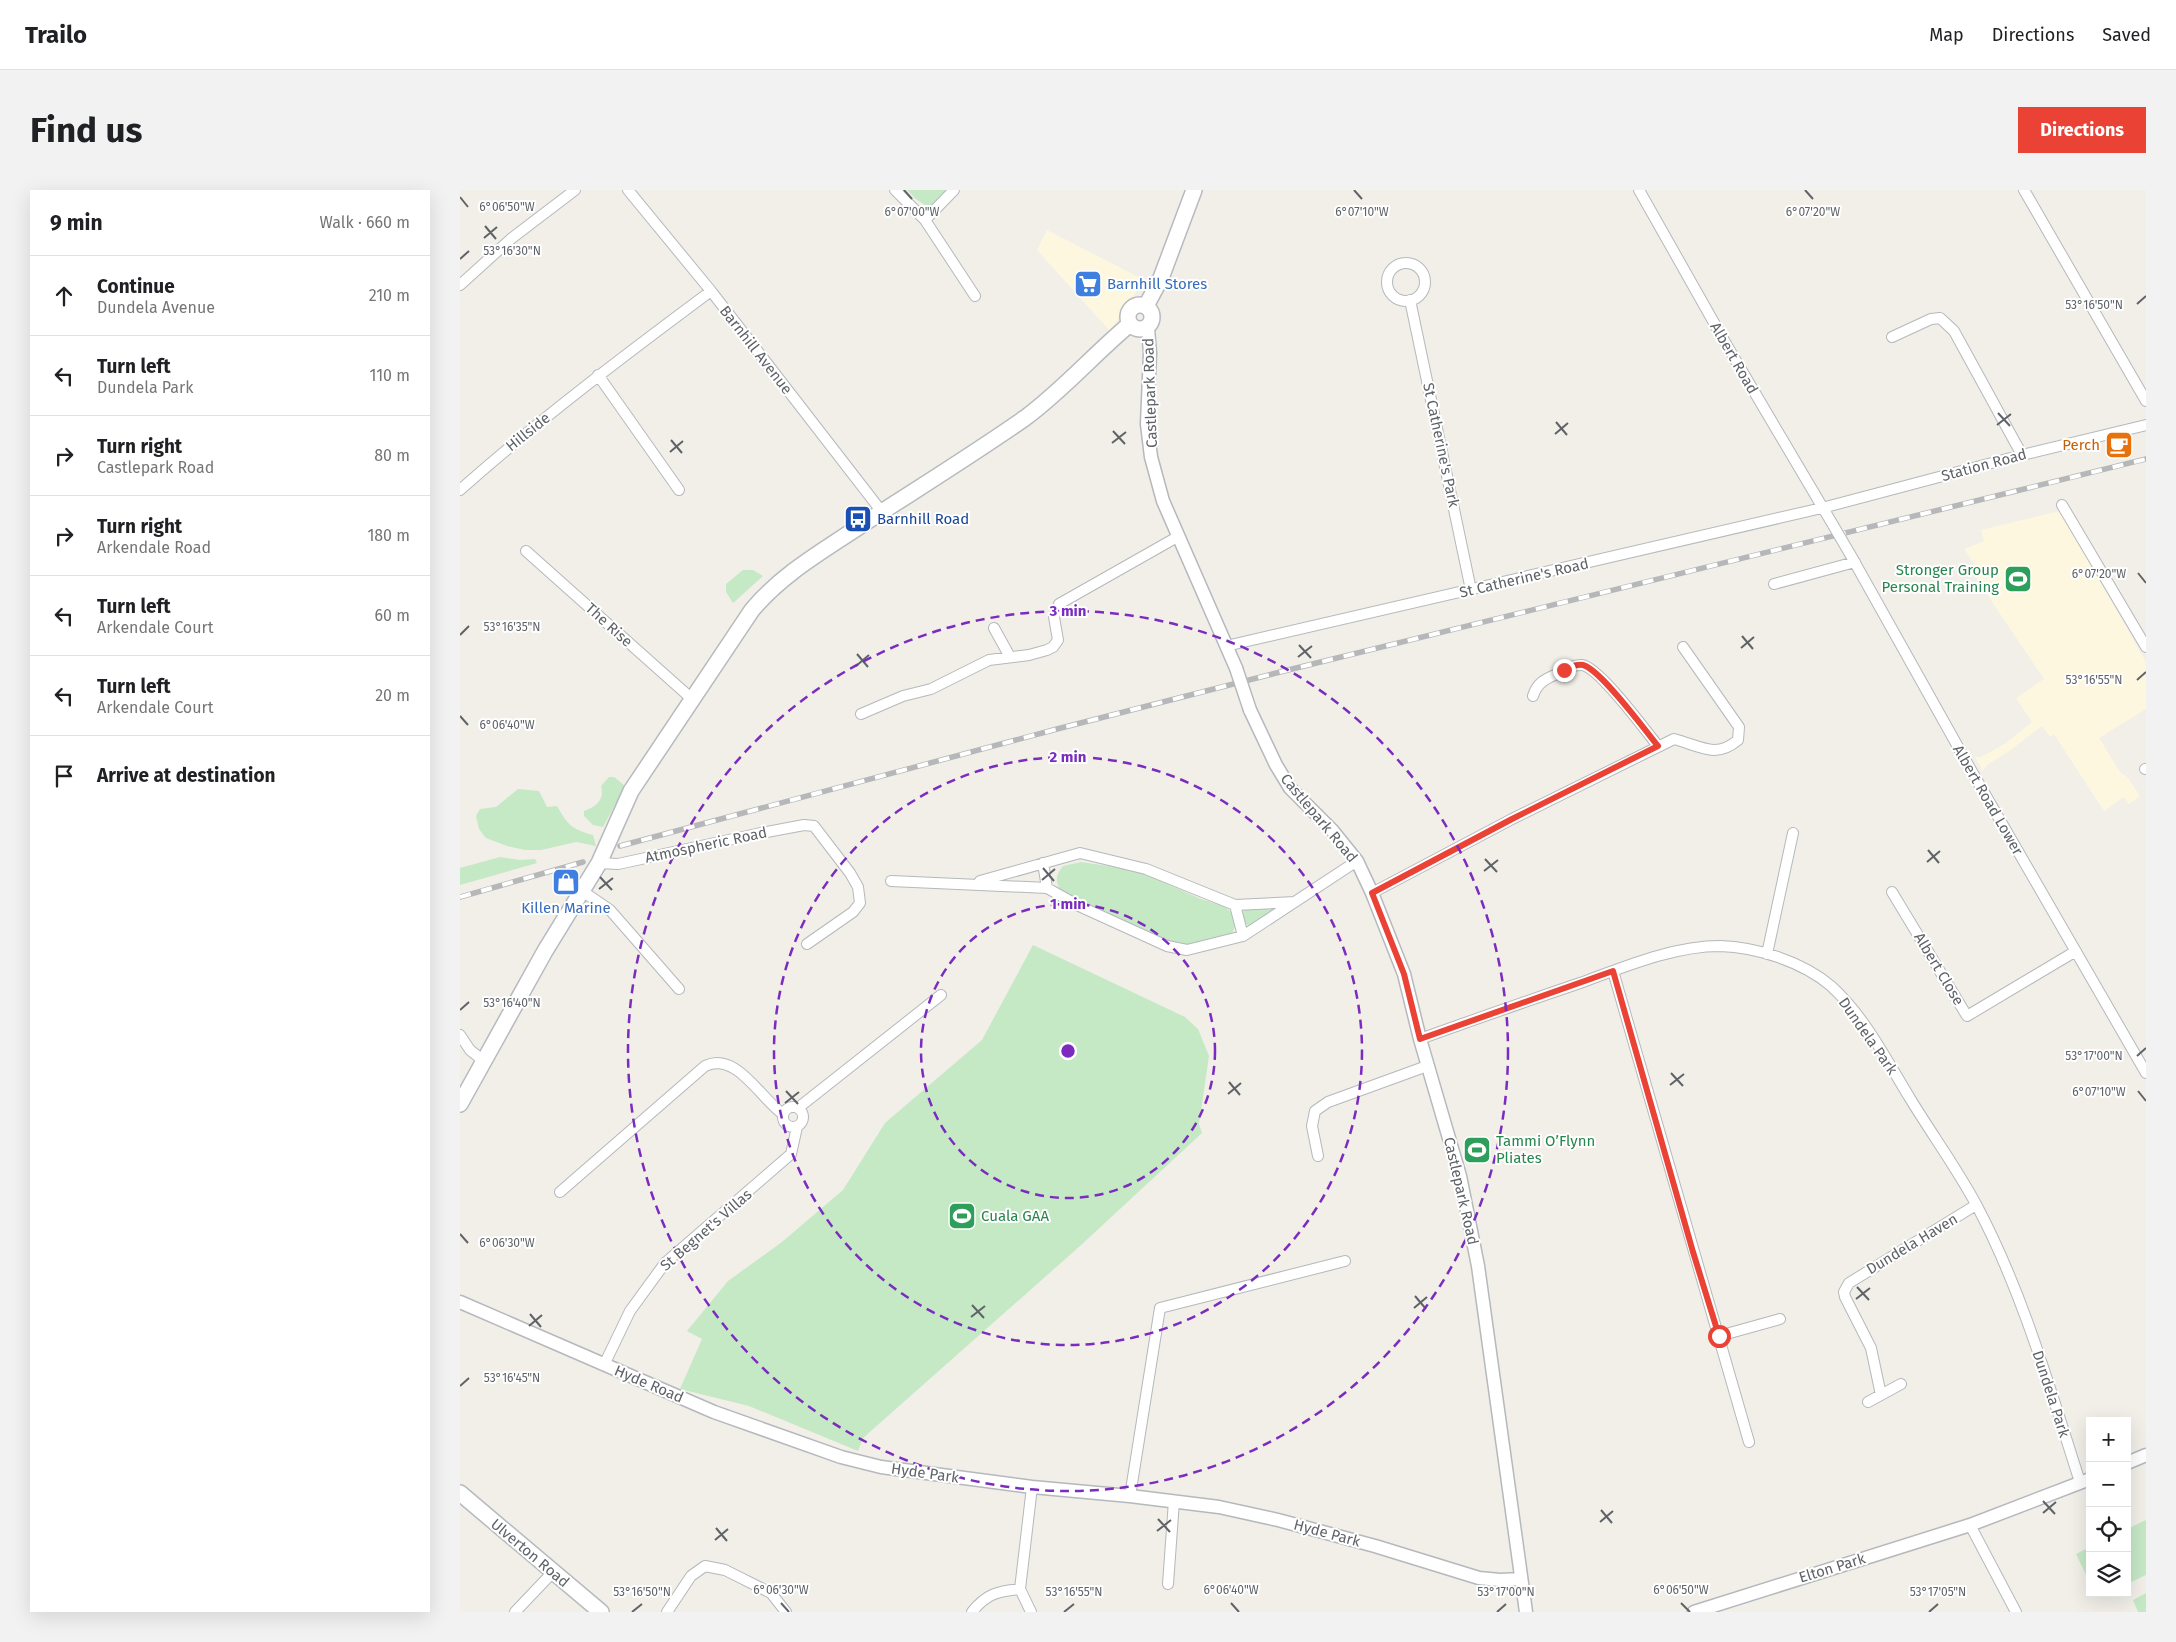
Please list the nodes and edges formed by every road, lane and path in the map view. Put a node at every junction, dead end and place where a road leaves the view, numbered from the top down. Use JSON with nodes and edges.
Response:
{"nodes":[{"id":1,"x":575,"y":190,"type":"edge"},
{"id":2,"x":628,"y":190,"type":"edge"},
{"id":3,"x":895,"y":190,"type":"edge"},
{"id":4,"x":954,"y":190,"type":"edge"},
{"id":5,"x":1194,"y":190,"type":"edge"},
{"id":6,"x":2024,"y":190,"type":"edge"},
{"id":7,"x":1642,"y":191,"type":"edge"},
{"id":8,"x":925,"y":220,"type":"junction"},
{"id":9,"x":460,"y":285,"type":"edge"},
{"id":10,"x":711,"y":291,"type":"junction"},
{"id":11,"x":975,"y":296,"type":"dead end"},
{"id":12,"x":1410,"y":300,"type":"dead end"},
{"id":13,"x":1146,"y":306,"type":"junction"},
{"id":14,"x":1130,"y":324,"type":"junction"},
{"id":15,"x":1148,"y":328,"type":"junction"},
{"id":16,"x":1892,"y":337,"type":"dead end"},
{"id":17,"x":598,"y":376,"type":"junction"},
{"id":18,"x":2146,"y":401,"type":"edge"},
{"id":19,"x":2146,"y":425,"type":"edge"},
{"id":20,"x":2022,"y":455,"type":"junction"},
{"id":21,"x":460,"y":490,"type":"edge"},
{"id":22,"x":679,"y":490,"type":"dead end"},
{"id":23,"x":2062,"y":505,"type":"dead end"},
{"id":24,"x":1822,"y":508,"type":"junction"},
{"id":25,"x":882,"y":512,"type":"junction"},
{"id":26,"x":1833,"y":525,"type":"joint"},
{"id":27,"x":1180,"y":536,"type":"junction"},
{"id":28,"x":526,"y":550,"type":"dead end"},
{"id":29,"x":1853,"y":558,"type":"junction"},
{"id":30,"x":1774,"y":584,"type":"dead end"},
{"id":31,"x":1471,"y":590,"type":"junction"},
{"id":32,"x":994,"y":628,"type":"dead end"},
{"id":33,"x":1226,"y":646,"type":"junction"},
{"id":34,"x":1683,"y":647,"type":"dead end"},
{"id":35,"x":2146,"y":647,"type":"edge"},
{"id":36,"x":1010,"y":657,"type":"junction"},
{"id":37,"x":1533,"y":696,"type":"dead end"},
{"id":38,"x":692,"y":699,"type":"junction"},
{"id":39,"x":861,"y":714,"type":"dead end"},
{"id":40,"x":1663,"y":744,"type":"junction"},
{"id":41,"x":1793,"y":833,"type":"dead end"},
{"id":42,"x":1356,"y":861,"type":"junction"},
{"id":43,"x":599,"y":863,"type":"junction"},
{"id":44,"x":1043,"y":863,"type":"junction"},
{"id":45,"x":891,"y":881,"type":"dead end"},
{"id":46,"x":971,"y":883,"type":"junction"},
{"id":47,"x":1047,"y":888,"type":"junction"},
{"id":48,"x":582,"y":891,"type":"junction"},
{"id":49,"x":1892,"y":892,"type":"dead end"},
{"id":50,"x":1372,"y":893,"type":"junction"},
{"id":51,"x":1297,"y":901,"type":"junction"},
{"id":52,"x":1235,"y":905,"type":"junction"},
{"id":53,"x":1243,"y":936,"type":"junction"},
{"id":54,"x":806,"y":944,"type":"dead end"},
{"id":55,"x":2076,"y":951,"type":"junction"},
{"id":56,"x":1767,"y":954,"type":"junction"},
{"id":57,"x":1613,"y":971,"type":"junction"},
{"id":58,"x":679,"y":989,"type":"dead end"},
{"id":59,"x":941,"y":995,"type":"dead end"},
{"id":60,"x":460,"y":1035,"type":"edge"},
{"id":61,"x":1420,"y":1039,"type":"junction"},
{"id":62,"x":2142,"y":1057,"type":"edge"},
{"id":63,"x":485,"y":1062,"type":"junction"},
{"id":64,"x":1428,"y":1066,"type":"junction"},
{"id":65,"x":2146,"y":1073,"type":"edge"},
{"id":66,"x":460,"y":1104,"type":"edge"},
{"id":67,"x":798,"y":1108,"type":"junction"},
{"id":68,"x":782,"y":1114,"type":"junction"},
{"id":69,"x":797,"y":1127,"type":"junction"},
{"id":70,"x":1318,"y":1156,"type":"dead end"},
{"id":71,"x":560,"y":1192,"type":"dead end"},
{"id":72,"x":1976,"y":1205,"type":"junction"},
{"id":73,"x":1345,"y":1261,"type":"dead end"},
{"id":74,"x":460,"y":1302,"type":"edge"},
{"id":75,"x":1780,"y":1319,"type":"dead end"},
{"id":76,"x":1719,"y":1336,"type":"junction"},
{"id":77,"x":604,"y":1365,"type":"junction"},
{"id":78,"x":1901,"y":1384,"type":"dead end"},
{"id":79,"x":1881,"y":1395,"type":"junction"},
{"id":80,"x":1868,"y":1402,"type":"dead end"},
{"id":81,"x":1749,"y":1442,"type":"dead end"},
{"id":82,"x":2146,"y":1456,"type":"edge"},
{"id":83,"x":841,"y":1457,"type":"joint"},
{"id":84,"x":2130,"y":1462,"type":"edge"},
{"id":85,"x":2085,"y":1480,"type":"edge"},
{"id":86,"x":1032,"y":1487,"type":"junction"},
{"id":87,"x":460,"y":1493,"type":"edge"},
{"id":88,"x":1130,"y":1496,"type":"junction"},
{"id":89,"x":1174,"y":1501,"type":"junction"},
{"id":90,"x":1970,"y":1525,"type":"junction"},
{"id":91,"x":553,"y":1572,"type":"junction"},
{"id":92,"x":1522,"y":1579,"type":"junction"},
{"id":93,"x":1168,"y":1584,"type":"dead end"},
{"id":94,"x":1020,"y":1589,"type":"junction"},
{"id":95,"x":516,"y":1612,"type":"edge"},
{"id":96,"x":600,"y":1612,"type":"edge"},
{"id":97,"x":667,"y":1612,"type":"edge"},
{"id":98,"x":786,"y":1612,"type":"edge"},
{"id":99,"x":972,"y":1612,"type":"edge"},
{"id":100,"x":1031,"y":1612,"type":"edge"},
{"id":101,"x":1526,"y":1612,"type":"edge"},
{"id":102,"x":1694,"y":1612,"type":"edge"},
{"id":103,"x":2016,"y":1612,"type":"edge"}],
"edges":[{"from":1,"to":9,"type":"street"},
{"from":2,"to":10,"type":"street","name":"Barnhill Avenue"},
{"from":3,"to":8,"type":"street"},
{"from":4,"to":8,"type":"street"},
{"from":5,"to":13,"type":"main road"},
{"from":6,"to":18,"type":"street"},
{"from":7,"to":24,"type":"street","name":"Albert Road"},
{"from":8,"to":11,"type":"street"},
{"from":10,"to":17,"type":"street","name":"Hillside"},
{"from":10,"to":25,"type":"street","name":"Barnhill Avenue"},
{"from":12,"to":31,"type":"street","name":"St Catherine's Park"},
{"from":13,"to":14,"type":"main road"},
{"from":13,"to":15,"type":"main road"},
{"from":14,"to":15,"type":"main road"},
{"from":14,"to":25,"type":"main road"},
{"from":15,"to":27,"type":"street","name":"Castlepark Road"},
{"from":16,"to":20,"type":"street"},
{"from":17,"to":21,"type":"street","name":"Hillside"},
{"from":17,"to":22,"type":"street"},
{"from":19,"to":20,"type":"street","name":"Station Road"},
{"from":20,"to":24,"type":"street","name":"Station Road"},
{"from":23,"to":35,"type":"street"},
{"from":24,"to":26,"type":"street","name":"Albert Road"},
{"from":24,"to":31,"type":"street","name":"St Catherine's Road"},
{"from":25,"to":38,"type":"main road"},
{"from":26,"to":29,"type":"street","name":"Albert Road Lower","bridge":true},
{"from":27,"to":33,"type":"street","name":"Castlepark Road"},
{"from":27,"to":36,"type":"street"},
{"from":28,"to":38,"type":"street","name":"The Rise"},
{"from":29,"to":30,"type":"street"},
{"from":29,"to":55,"type":"street","name":"Albert Road Lower"},
{"from":31,"to":33,"type":"street","name":"St Catherine's Road"},
{"from":32,"to":36,"type":"street"},
{"from":33,"to":42,"type":"street","name":"Castlepark Road","bridge":true},
{"from":34,"to":40,"type":"street"},
{"from":36,"to":39,"type":"street"},
{"from":37,"to":40,"type":"street"},
{"from":38,"to":43,"type":"main road"},
{"from":40,"to":50,"type":"street"},
{"from":41,"to":56,"type":"street"},
{"from":42,"to":50,"type":"street","name":"Castlepark Road"},
{"from":42,"to":51,"type":"street"},
{"from":43,"to":48,"type":"main road"},
{"from":43,"to":54,"type":"street","name":"Atmospheric Road"},
{"from":44,"to":46,"type":"street"},
{"from":44,"to":47,"type":"street"},
{"from":44,"to":52,"type":"street"},
{"from":45,"to":46,"type":"street"},
{"from":46,"to":47,"type":"street"},
{"from":47,"to":53,"type":"street"},
{"from":48,"to":58,"type":"street"},
{"from":48,"to":63,"type":"main road"},
{"from":49,"to":55,"type":"street","name":"Albert Close"},
{"from":50,"to":61,"type":"street","name":"Castlepark Road"},
{"from":51,"to":52,"type":"street"},
{"from":51,"to":53,"type":"street"},
{"from":52,"to":53,"type":"street"},
{"from":55,"to":62,"type":"street","name":"Albert Road Lower"},
{"from":56,"to":57,"type":"street","name":"Dundela Park"},
{"from":56,"to":72,"type":"street","name":"Dundela Park"},
{"from":57,"to":61,"type":"street","name":"Dundela Park"},
{"from":57,"to":76,"type":"street"},
{"from":59,"to":67,"type":"street"},
{"from":60,"to":63,"type":"street"},
{"from":61,"to":64,"type":"street","name":"Castlepark Road"},
{"from":62,"to":65,"type":"street","name":"Albert Road Lower"},
{"from":63,"to":66,"type":"main road"},
{"from":64,"to":70,"type":"street"},
{"from":64,"to":92,"type":"street","name":"Castlepark Road"},
{"from":67,"to":68,"type":"street"},
{"from":67,"to":69,"type":"street","name":"St Begnet's Villas"},
{"from":68,"to":69,"type":"street"},
{"from":68,"to":71,"type":"street"},
{"from":69,"to":77,"type":"street","name":"St Begnet's Villas"},
{"from":72,"to":79,"type":"street","name":"Dundela Haven"},
{"from":72,"to":85,"type":"street","name":"Dundela Park"},
{"from":73,"to":88,"type":"street"},
{"from":74,"to":77,"type":"street","name":"Hyde Road"},
{"from":75,"to":76,"type":"street"},
{"from":76,"to":81,"type":"street"},
{"from":77,"to":83,"type":"street","name":"Hyde Road"},
{"from":78,"to":79,"type":"street"},
{"from":79,"to":80,"type":"street"},
{"from":82,"to":84,"type":"street"},
{"from":83,"to":86,"type":"street","name":"Hyde Park"},
{"from":85,"to":90,"type":"street","name":"Elton Park"},
{"from":86,"to":88,"type":"street","name":"Hyde Park"},
{"from":86,"to":94,"type":"street"},
{"from":87,"to":91,"type":"main road","name":"Ulverton Road"},
{"from":88,"to":89,"type":"street","name":"Hyde Park"},
{"from":89,"to":92,"type":"street","name":"Hyde Park"},
{"from":89,"to":93,"type":"street"},
{"from":90,"to":102,"type":"street","name":"Elton Park"},
{"from":90,"to":103,"type":"street"},
{"from":91,"to":95,"type":"street"},
{"from":91,"to":96,"type":"main road","name":"Ulverton Road"},
{"from":92,"to":101,"type":"street","name":"Castlepark Road"},
{"from":94,"to":99,"type":"street"},
{"from":94,"to":100,"type":"street"},
{"from":97,"to":98,"type":"street"}]}
